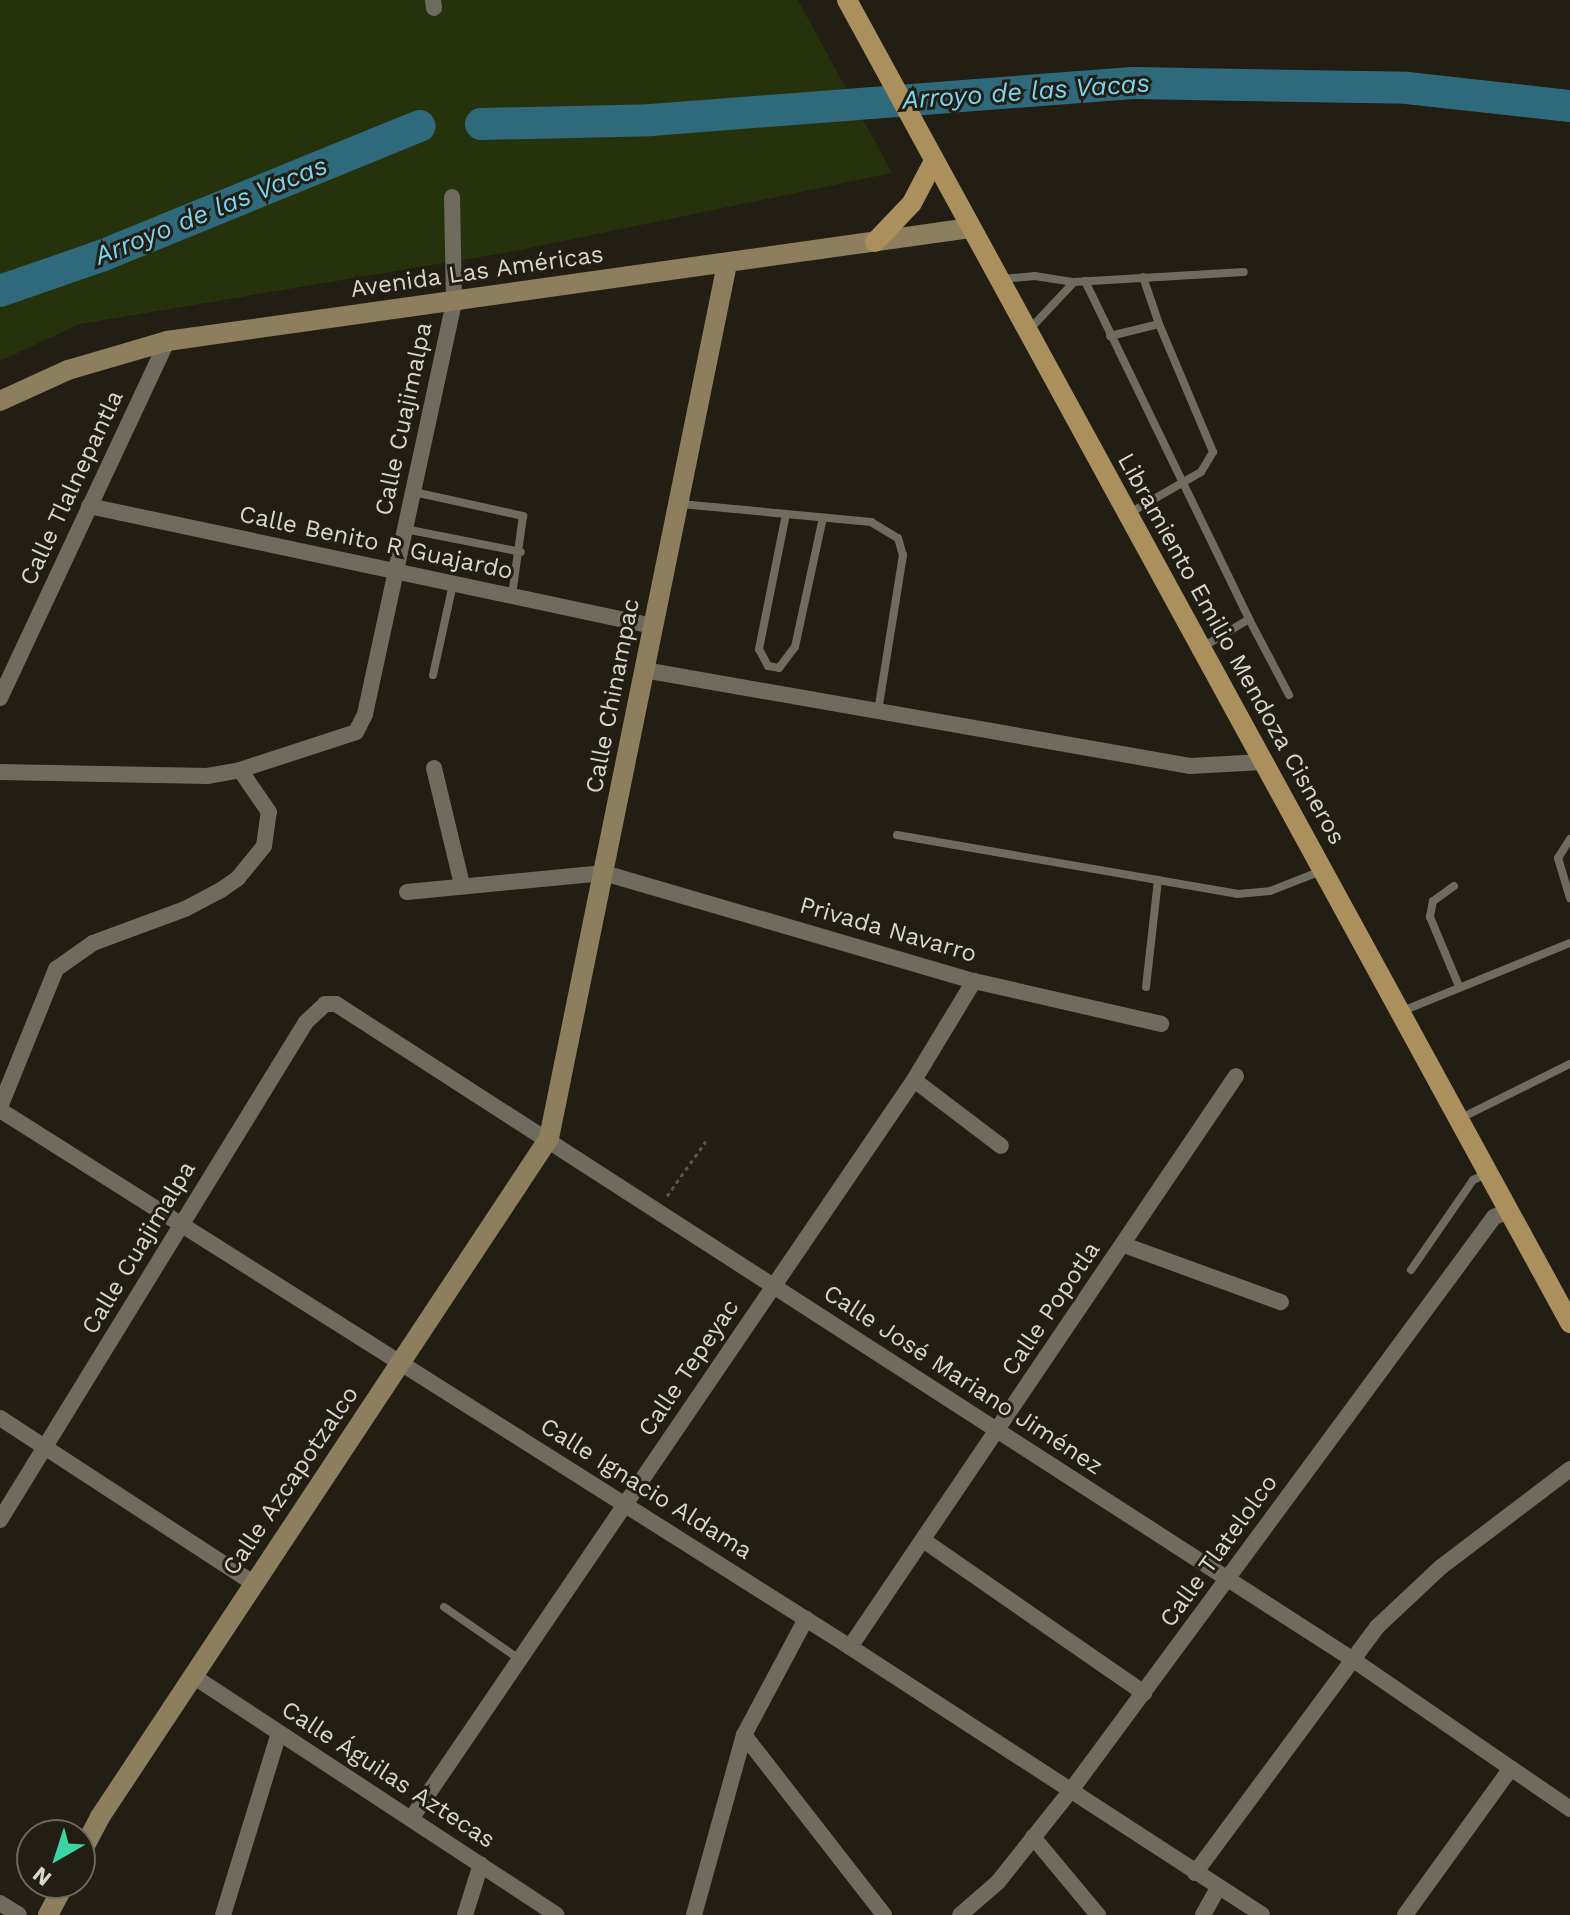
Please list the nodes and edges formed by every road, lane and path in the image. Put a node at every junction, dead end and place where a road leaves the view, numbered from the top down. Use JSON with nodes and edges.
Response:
{"nodes":[{"id":1,"x":847,"y":0,"type":"edge"},
{"id":2,"x":934,"y":161,"type":"junction"},
{"id":3,"x":452,"y":197,"type":"dead end"},
{"id":4,"x":970,"y":228,"type":"junction"},
{"id":5,"x":875,"y":242,"type":"junction"},
{"id":6,"x":727,"y":264,"type":"junction"},
{"id":7,"x":1244,"y":272,"type":"dead end"},
{"id":8,"x":1143,"y":277,"type":"junction"},
{"id":9,"x":998,"y":279,"type":"junction"},
{"id":10,"x":1085,"y":281,"type":"junction"},
{"id":11,"x":1074,"y":282,"type":"junction"},
{"id":12,"x":454,"y":301,"type":"junction"},
{"id":13,"x":1159,"y":324,"type":"junction"},
{"id":14,"x":1027,"y":332,"type":"junction"},
{"id":15,"x":1110,"y":336,"type":"junction"},
{"id":16,"x":167,"y":341,"type":"junction"},
{"id":17,"x":0,"y":401,"type":"edge"},
{"id":18,"x":1182,"y":484,"type":"junction"},
{"id":19,"x":413,"y":492,"type":"junction"},
{"id":20,"x":678,"y":504,"type":"junction"},
{"id":21,"x":89,"y":506,"type":"junction"},
{"id":22,"x":786,"y":514,"type":"junction"},
{"id":23,"x":1127,"y":515,"type":"junction"},
{"id":24,"x":823,"y":518,"type":"junction"},
{"id":25,"x":405,"y":529,"type":"junction"},
{"id":26,"x":521,"y":552,"type":"junction"},
{"id":27,"x":396,"y":572,"type":"junction"},
{"id":28,"x":453,"y":584,"type":"junction"},
{"id":29,"x":511,"y":596,"type":"junction"},
{"id":30,"x":1249,"y":619,"type":"junction"},
{"id":31,"x":653,"y":626,"type":"junction"},
{"id":32,"x":1200,"y":648,"type":"junction"},
{"id":33,"x":644,"y":670,"type":"junction"},
{"id":34,"x":433,"y":675,"type":"dead end"},
{"id":35,"x":1289,"y":695,"type":"dead end"},
{"id":36,"x":0,"y":698,"type":"edge"},
{"id":37,"x":878,"y":712,"type":"junction"},
{"id":38,"x":1263,"y":762,"type":"junction"},
{"id":39,"x":434,"y":768,"type":"dead end"},
{"id":40,"x":240,"y":770,"type":"junction"},
{"id":41,"x":0,"y":772,"type":"edge"},
{"id":42,"x":897,"y":835,"type":"dead end"},
{"id":43,"x":1570,"y":839,"type":"edge"},
{"id":44,"x":1322,"y":870,"type":"junction"},
{"id":45,"x":604,"y":873,"type":"junction"},
{"id":46,"x":1158,"y":880,"type":"junction"},
{"id":47,"x":462,"y":885,"type":"junction"},
{"id":48,"x":1454,"y":886,"type":"dead end"},
{"id":49,"x":407,"y":892,"type":"dead end"},
{"id":50,"x":1570,"y":898,"type":"edge"},
{"id":51,"x":1570,"y":943,"type":"edge"},
{"id":52,"x":974,"y":981,"type":"junction"},
{"id":53,"x":1458,"y":984,"type":"junction"},
{"id":54,"x":1146,"y":987,"type":"dead end"},
{"id":55,"x":325,"y":1004,"type":"joint"},
{"id":56,"x":1400,"y":1012,"type":"junction"},
{"id":57,"x":1161,"y":1024,"type":"dead end"},
{"id":58,"x":1570,"y":1064,"type":"edge"},
{"id":59,"x":1236,"y":1076,"type":"dead end"},
{"id":60,"x":914,"y":1080,"type":"junction"},
{"id":61,"x":0,"y":1108,"type":"edge"},
{"id":62,"x":1459,"y":1119,"type":"junction"},
{"id":63,"x":549,"y":1138,"type":"junction"},
{"id":64,"x":706,"y":1141,"type":"dead end"},
{"id":65,"x":1001,"y":1146,"type":"dead end"},
{"id":66,"x":1488,"y":1173,"type":"junction"},
{"id":67,"x":658,"y":1209,"type":"junction"},
{"id":68,"x":1509,"y":1211,"type":"junction"},
{"id":69,"x":182,"y":1224,"type":"junction"},
{"id":70,"x":1124,"y":1245,"type":"junction"},
{"id":71,"x":1411,"y":1270,"type":"dead end"},
{"id":72,"x":774,"y":1286,"type":"junction"},
{"id":73,"x":1281,"y":1302,"type":"dead end"},
{"id":74,"x":1570,"y":1323,"type":"edge"},
{"id":75,"x":402,"y":1362,"type":"junction"},
{"id":76,"x":0,"y":1418,"type":"edge"},
{"id":77,"x":997,"y":1431,"type":"junction"},
{"id":78,"x":46,"y":1447,"type":"junction"},
{"id":79,"x":1570,"y":1469,"type":"edge"},
{"id":80,"x":626,"y":1504,"type":"junction"},
{"id":81,"x":0,"y":1520,"type":"edge"},
{"id":82,"x":923,"y":1540,"type":"junction"},
{"id":83,"x":1228,"y":1579,"type":"junction"},
{"id":84,"x":255,"y":1584,"type":"junction"},
{"id":85,"x":444,"y":1607,"type":"dead end"},
{"id":86,"x":806,"y":1619,"type":"junction"},
{"id":87,"x":850,"y":1647,"type":"junction"},
{"id":88,"x":1352,"y":1659,"type":"junction"},
{"id":89,"x":520,"y":1660,"type":"junction"},
{"id":90,"x":193,"y":1676,"type":"junction"},
{"id":91,"x":1144,"y":1693,"type":"junction"},
{"id":92,"x":279,"y":1733,"type":"junction"},
{"id":93,"x":744,"y":1735,"type":"junction"},
{"id":94,"x":1511,"y":1768,"type":"junction"},
{"id":95,"x":1072,"y":1789,"type":"junction"},
{"id":96,"x":1570,"y":1809,"type":"edge"},
{"id":97,"x":411,"y":1819,"type":"junction"},
{"id":98,"x":96,"y":1830,"type":"edge"},
{"id":99,"x":1033,"y":1837,"type":"junction"},
{"id":100,"x":481,"y":1864,"type":"junction"},
{"id":101,"x":1195,"y":1873,"type":"junction"},
{"id":102,"x":1218,"y":1888,"type":"junction"},
{"id":103,"x":0,"y":1903,"type":"edge"},
{"id":104,"x":697,"y":1912,"type":"edge"},
{"id":105,"x":19,"y":1915,"type":"edge"},
{"id":106,"x":223,"y":1915,"type":"edge"},
{"id":107,"x":465,"y":1915,"type":"edge"},
{"id":108,"x":557,"y":1915,"type":"edge"},
{"id":109,"x":884,"y":1915,"type":"edge"},
{"id":110,"x":960,"y":1915,"type":"edge"},
{"id":111,"x":1098,"y":1915,"type":"edge"},
{"id":112,"x":1203,"y":1915,"type":"edge"},
{"id":113,"x":1262,"y":1915,"type":"edge"},
{"id":114,"x":1405,"y":1915,"type":"edge"}],
"edges":[{"from":1,"to":2,"type":"main road","name":"Libramiento Emilio Mendoza Cisneros"},
{"from":2,"to":4,"type":"main road","name":"Libramiento Emilio Mendoza Cisneros"},
{"from":2,"to":5,"type":"main road"},
{"from":3,"to":12,"type":"street","name":"Calle Cuajimalpa"},
{"from":4,"to":5,"type":"street","name":"Avenida Las Américas"},
{"from":4,"to":9,"type":"main road","name":"Libramiento Emilio Mendoza Cisneros"},
{"from":5,"to":6,"type":"street","name":"Avenida Las Américas"},
{"from":6,"to":12,"type":"street","name":"Avenida Las Américas"},
{"from":6,"to":20,"type":"street","name":"Calle Chinampac"},
{"from":7,"to":8,"type":"lane"},
{"from":8,"to":10,"type":"lane"},
{"from":8,"to":13,"type":"lane"},
{"from":9,"to":11,"type":"lane"},
{"from":9,"to":14,"type":"main road","name":"Libramiento Emilio Mendoza Cisneros"},
{"from":10,"to":11,"type":"lane"},
{"from":10,"to":15,"type":"lane"},
{"from":11,"to":14,"type":"lane"},
{"from":12,"to":16,"type":"street","name":"Avenida Las Américas"},
{"from":12,"to":19,"type":"street","name":"Calle Cuajimalpa"},
{"from":13,"to":15,"type":"lane"},
{"from":13,"to":18,"type":"lane"},
{"from":14,"to":23,"type":"main road","name":"Libramiento Emilio Mendoza Cisneros"},
{"from":15,"to":18,"type":"lane"},
{"from":16,"to":17,"type":"street","name":"Avenida Las Américas"},
{"from":16,"to":21,"type":"street","name":"Calle Tlalnepantla"},
{"from":18,"to":23,"type":"lane"},
{"from":18,"to":30,"type":"lane"},
{"from":19,"to":25,"type":"street","name":"Calle Cuajimalpa"},
{"from":19,"to":26,"type":"lane"},
{"from":20,"to":22,"type":"lane"},
{"from":20,"to":31,"type":"street","name":"Calle Chinampac"},
{"from":21,"to":27,"type":"street","name":"Calle Benito R Guajardo"},
{"from":21,"to":36,"type":"street","name":"Calle Tlalnepantla"},
{"from":22,"to":24,"type":"lane"},
{"from":22,"to":24,"type":"lane"},
{"from":23,"to":32,"type":"main road","name":"Libramiento Emilio Mendoza Cisneros"},
{"from":24,"to":37,"type":"lane"},
{"from":25,"to":26,"type":"lane"},
{"from":25,"to":27,"type":"street","name":"Calle Cuajimalpa"},
{"from":26,"to":29,"type":"lane"},
{"from":27,"to":28,"type":"street","name":"Calle Benito R Guajardo"},
{"from":27,"to":40,"type":"street","name":"Calle Cuajimalpa"},
{"from":28,"to":29,"type":"street","name":"Calle Benito R Guajardo"},
{"from":28,"to":34,"type":"lane"},
{"from":29,"to":31,"type":"street","name":"Calle Benito R Guajardo"},
{"from":30,"to":32,"type":"lane"},
{"from":30,"to":35,"type":"lane"},
{"from":31,"to":33,"type":"street","name":"Calle Chinampac"},
{"from":32,"to":38,"type":"main road","name":"Libramiento Emilio Mendoza Cisneros"},
{"from":33,"to":37,"type":"street"},
{"from":33,"to":45,"type":"street","name":"Calle Chinampac"},
{"from":37,"to":38,"type":"street"},
{"from":38,"to":44,"type":"main road","name":"Libramiento Emilio Mendoza Cisneros"},
{"from":39,"to":47,"type":"street"},
{"from":40,"to":41,"type":"street"},
{"from":40,"to":61,"type":"street"},
{"from":42,"to":46,"type":"lane"},
{"from":43,"to":50,"type":"lane"},
{"from":44,"to":46,"type":"lane"},
{"from":44,"to":56,"type":"main road","name":"Libramiento Emilio Mendoza Cisneros"},
{"from":45,"to":47,"type":"street"},
{"from":45,"to":52,"type":"street","name":"Privada Navarro"},
{"from":45,"to":63,"type":"street","name":"Calle Chinampac"},
{"from":46,"to":54,"type":"lane"},
{"from":47,"to":49,"type":"street"},
{"from":48,"to":53,"type":"lane"},
{"from":51,"to":53,"type":"lane"},
{"from":52,"to":57,"type":"street","name":"Privada Navarro"},
{"from":52,"to":60,"type":"street","name":"Calle Tepeyac"},
{"from":53,"to":56,"type":"lane"},
{"from":55,"to":63,"type":"street","name":"Calle José Mariano Jiménez"},
{"from":55,"to":69,"type":"street","name":"Calle Cuajimalpa"},
{"from":56,"to":62,"type":"main road","name":"Libramiento Emilio Mendoza Cisneros"},
{"from":58,"to":62,"type":"lane"},
{"from":59,"to":70,"type":"street","name":"Calle Popotla"},
{"from":60,"to":65,"type":"street"},
{"from":60,"to":72,"type":"street","name":"Calle Tepeyac"},
{"from":61,"to":69,"type":"street","name":"Calle Ignacio Aldama"},
{"from":62,"to":66,"type":"main road","name":"Libramiento Emilio Mendoza Cisneros"},
{"from":63,"to":67,"type":"street","name":"Calle José Mariano Jiménez"},
{"from":63,"to":75,"type":"street","name":"Calle Azcapotzalco"},
{"from":64,"to":67,"type":"path"},
{"from":66,"to":68,"type":"main road","name":"Libramiento Emilio Mendoza Cisneros"},
{"from":66,"to":71,"type":"lane"},
{"from":67,"to":72,"type":"street","name":"Calle José Mariano Jiménez"},
{"from":68,"to":74,"type":"main road","name":"Libramiento Emilio Mendoza Cisneros"},
{"from":68,"to":83,"type":"street","name":"Calle Tlatelolco"},
{"from":69,"to":75,"type":"street","name":"Calle Ignacio Aldama"},
{"from":69,"to":78,"type":"street","name":"Calle Cuajimalpa"},
{"from":70,"to":73,"type":"street"},
{"from":70,"to":77,"type":"street","name":"Calle Popotla"},
{"from":72,"to":77,"type":"street","name":"Calle José Mariano Jiménez"},
{"from":72,"to":80,"type":"street","name":"Calle Tepeyac"},
{"from":75,"to":80,"type":"street","name":"Calle Ignacio Aldama"},
{"from":75,"to":84,"type":"street","name":"Calle Azcapotzalco"},
{"from":76,"to":78,"type":"street"},
{"from":77,"to":82,"type":"street","name":"Calle Popotla"},
{"from":77,"to":83,"type":"street","name":"Calle José Mariano Jiménez"},
{"from":78,"to":81,"type":"street","name":"Calle Cuajimalpa"},
{"from":78,"to":84,"type":"street"},
{"from":79,"to":88,"type":"street"},
{"from":80,"to":86,"type":"street","name":"Calle Ignacio Aldama"},
{"from":80,"to":89,"type":"street","name":"Calle Tepeyac"},
{"from":82,"to":87,"type":"street","name":"Calle Popotla"},
{"from":82,"to":91,"type":"street"},
{"from":83,"to":88,"type":"street","name":"Calle José Mariano Jiménez"},
{"from":83,"to":91,"type":"street","name":"Calle Tlatelolco"},
{"from":84,"to":90,"type":"street","name":"Calle Azcapotzalco"},
{"from":85,"to":89,"type":"lane"},
{"from":86,"to":87,"type":"street","name":"Calle Ignacio Aldama"},
{"from":86,"to":93,"type":"street"},
{"from":87,"to":95,"type":"street","name":"Calle Ignacio Aldama"},
{"from":88,"to":94,"type":"street","name":"Calle José Mariano Jiménez"},
{"from":88,"to":101,"type":"street"},
{"from":89,"to":97,"type":"street","name":"Calle Tepeyac"},
{"from":90,"to":92,"type":"street","name":"Calle Águilas Aztecas"},
{"from":90,"to":98,"type":"street","name":"Calle Azcapotzalco"},
{"from":91,"to":95,"type":"street","name":"Calle Tlatelolco"},
{"from":92,"to":97,"type":"street","name":"Calle Águilas Aztecas"},
{"from":92,"to":106,"type":"street"},
{"from":93,"to":104,"type":"street"},
{"from":93,"to":109,"type":"street"},
{"from":94,"to":96,"type":"street","name":"Calle José Mariano Jiménez"},
{"from":94,"to":114,"type":"street"},
{"from":95,"to":99,"type":"street","name":"Calle Tlatelolco"},
{"from":95,"to":101,"type":"street","name":"Calle Ignacio Aldama"},
{"from":97,"to":100,"type":"street","name":"Calle Águilas Aztecas"},
{"from":99,"to":110,"type":"street","name":"Calle Tlatelolco"},
{"from":99,"to":111,"type":"street"},
{"from":100,"to":107,"type":"street"},
{"from":100,"to":108,"type":"street","name":"Calle Águilas Aztecas"},
{"from":101,"to":102,"type":"street","name":"Calle Ignacio Aldama"},
{"from":102,"to":112,"type":"street"},
{"from":102,"to":113,"type":"street","name":"Calle Ignacio Aldama"},
{"from":103,"to":105,"type":"street"}]}
